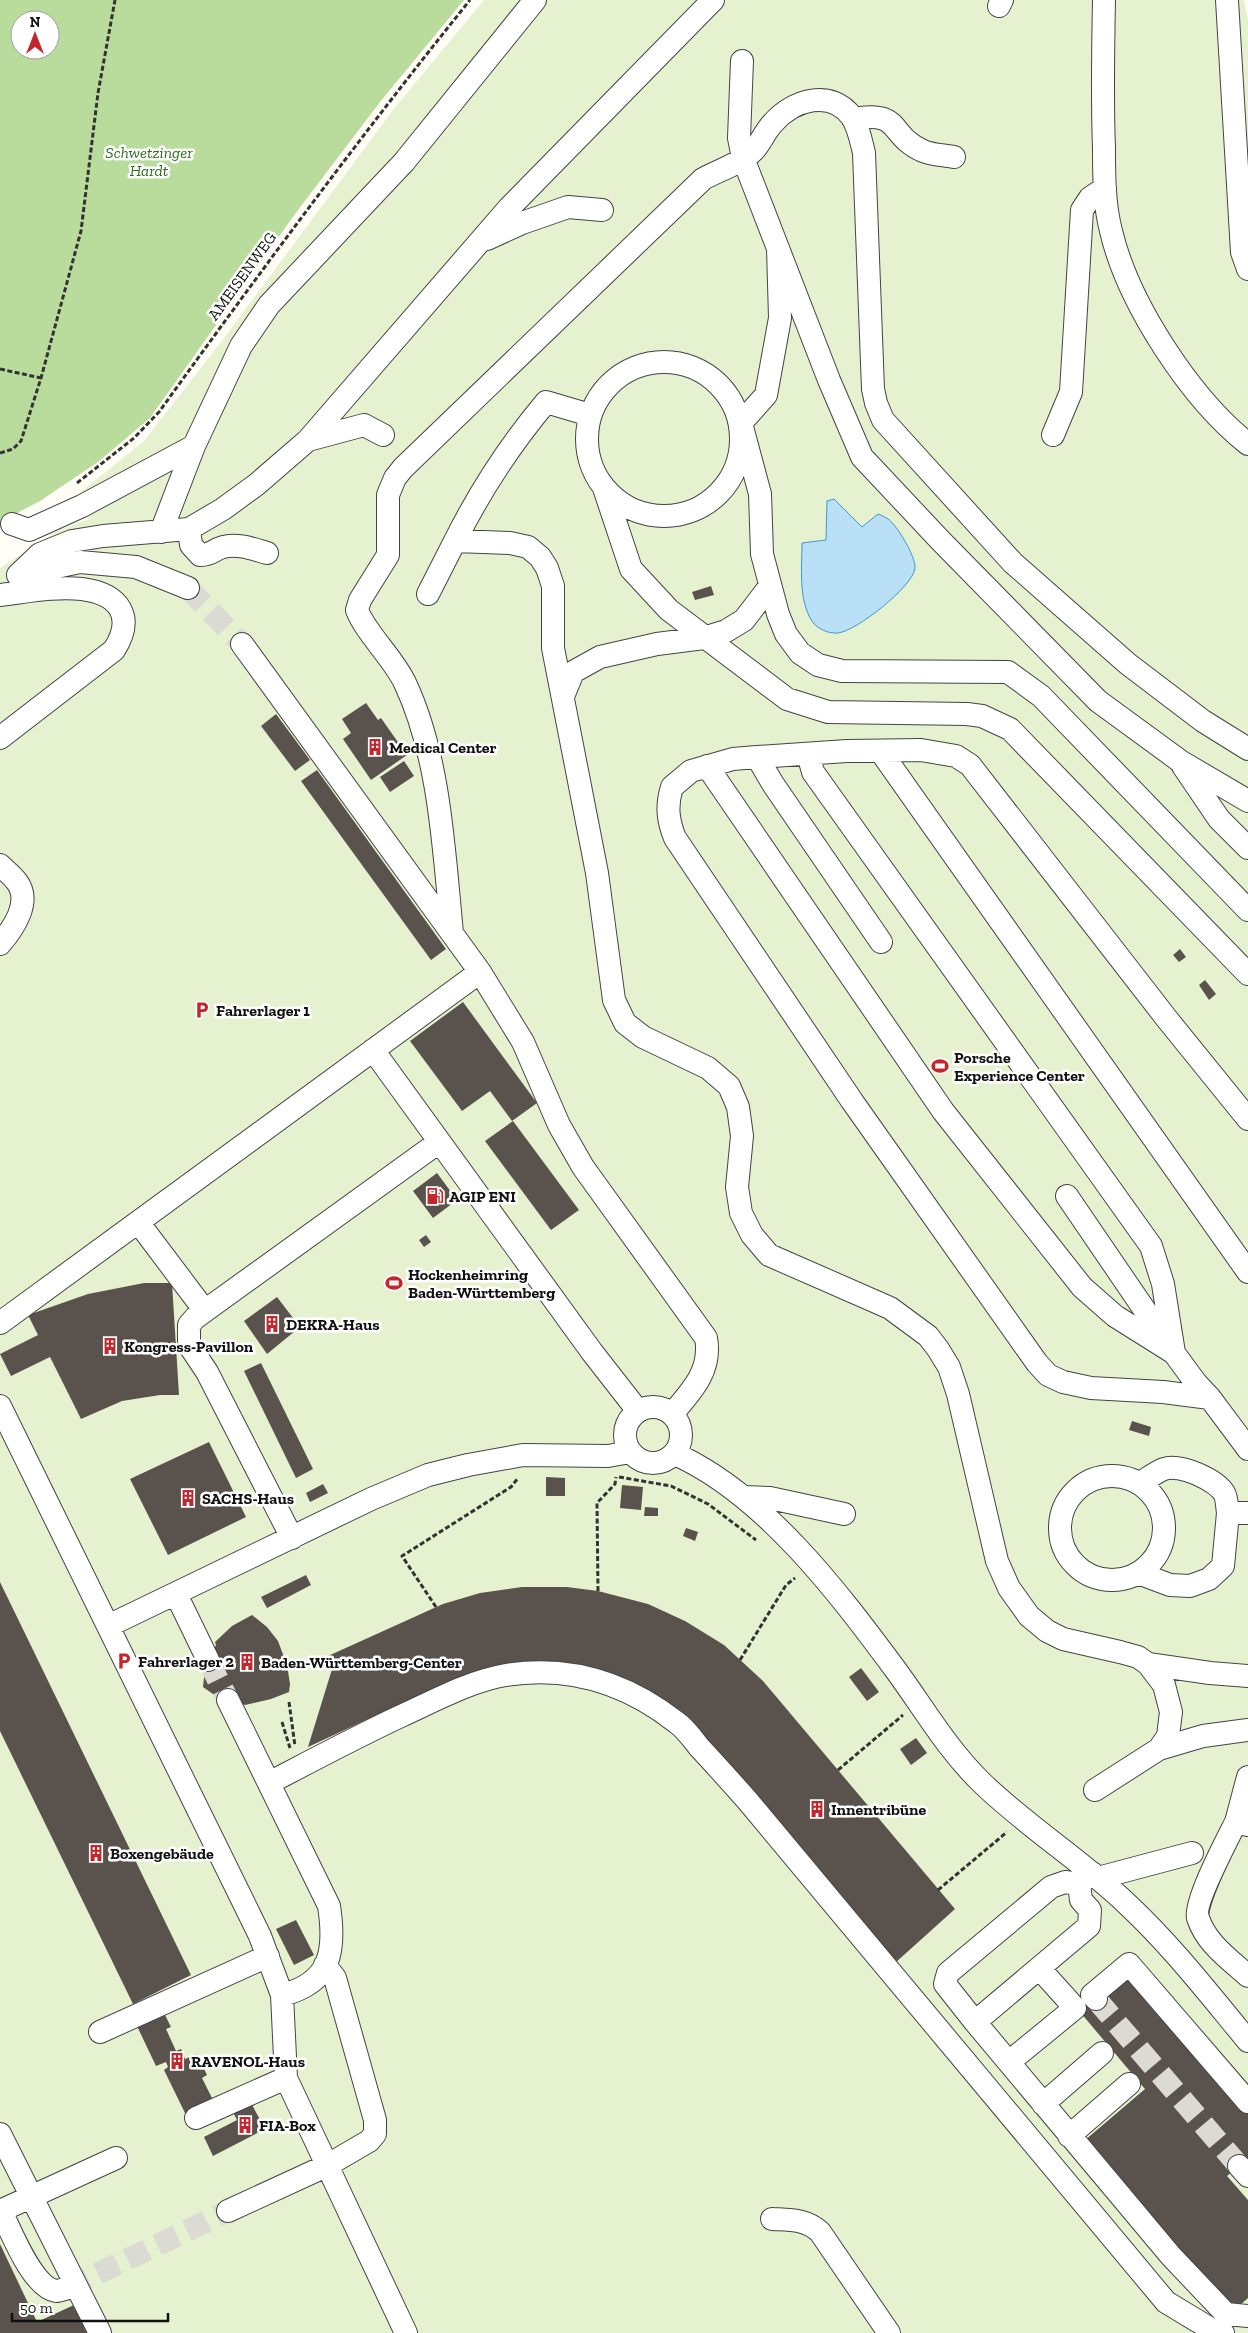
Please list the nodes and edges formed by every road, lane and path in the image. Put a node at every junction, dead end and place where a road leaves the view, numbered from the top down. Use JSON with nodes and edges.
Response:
{"nodes":[{"id":1,"x":115,"y":0,"type":"edge"},
{"id":2,"x":470,"y":0,"type":"edge"},
{"id":3,"x":535,"y":0,"type":"edge"},
{"id":4,"x":713,"y":0,"type":"edge"},
{"id":5,"x":1104,"y":0,"type":"edge"},
{"id":6,"x":1227,"y":0,"type":"edge"},
{"id":7,"x":742,"y":61,"type":"dead end"},
{"id":8,"x":853,"y":119,"type":"junction"},
{"id":9,"x":954,"y":157,"type":"dead end"},
{"id":10,"x":743,"y":158,"type":"junction"},
{"id":11,"x":1105,"y":188,"type":"junction"},
{"id":12,"x":602,"y":210,"type":"dead end"},
{"id":13,"x":482,"y":241,"type":"junction"},
{"id":14,"x":778,"y":248,"type":"junction"},
{"id":15,"x":1248,"y":269,"type":"edge"},
{"id":16,"x":0,"y":369,"type":"edge"},
{"id":17,"x":41,"y":378,"type":"junction"},
{"id":18,"x":590,"y":415,"type":"junction"},
{"id":19,"x":741,"y":423,"type":"junction"},
{"id":20,"x":1054,"y":435,"type":"dead end"},
{"id":21,"x":383,"y":436,"type":"dead end"},
{"id":22,"x":308,"y":440,"type":"junction"},
{"id":23,"x":1248,"y":444,"type":"edge"},
{"id":24,"x":194,"y":446,"type":"junction"},
{"id":25,"x":0,"y":453,"type":"edge"},
{"id":26,"x":74,"y":485,"type":"dead end"},
{"id":27,"x":604,"y":488,"type":"junction"},
{"id":28,"x":12,"y":524,"type":"dead end"},
{"id":29,"x":189,"y":529,"type":"junction"},
{"id":30,"x":161,"y":532,"type":"junction"},
{"id":31,"x":455,"y":541,"type":"junction"},
{"id":32,"x":267,"y":553,"type":"dead end"},
{"id":33,"x":9,"y":581,"type":"edge"},
{"id":34,"x":770,"y":586,"type":"junction"},
{"id":35,"x":188,"y":588,"type":"tunnel mouth"},
{"id":36,"x":428,"y":594,"type":"dead end"},
{"id":37,"x":0,"y":595,"type":"edge"},
{"id":38,"x":704,"y":638,"type":"junction"},
{"id":39,"x":242,"y":644,"type":"tunnel mouth"},
{"id":40,"x":564,"y":694,"type":"junction"},
{"id":41,"x":0,"y":738,"type":"edge"},
{"id":42,"x":1248,"y":749,"type":"edge"},
{"id":43,"x":880,"y":752,"type":"junction"},
{"id":44,"x":808,"y":754,"type":"junction"},
{"id":45,"x":758,"y":757,"type":"junction"},
{"id":46,"x":1180,"y":761,"type":"junction"},
{"id":47,"x":707,"y":766,"type":"junction"},
{"id":48,"x":1248,"y":801,"type":"edge"},
{"id":49,"x":1248,"y":848,"type":"edge"},
{"id":50,"x":0,"y":865,"type":"edge"},
{"id":51,"x":1248,"y":910,"type":"edge"},
{"id":52,"x":452,"y":933,"type":"junction"},
{"id":53,"x":881,"y":942,"type":"dead end"},
{"id":54,"x":0,"y":944,"type":"edge"},
{"id":55,"x":480,"y":972,"type":"junction"},
{"id":56,"x":1248,"y":974,"type":"edge"},
{"id":57,"x":373,"y":1050,"type":"junction"},
{"id":58,"x":1248,"y":1119,"type":"edge"},
{"id":59,"x":439,"y":1142,"type":"junction"},
{"id":60,"x":1067,"y":1196,"type":"dead end"},
{"id":61,"x":138,"y":1222,"type":"junction"},
{"id":62,"x":1248,"y":1272,"type":"edge"},
{"id":63,"x":205,"y":1311,"type":"junction"},
{"id":64,"x":0,"y":1323,"type":"edge"},
{"id":65,"x":1174,"y":1353,"type":"junction"},
{"id":66,"x":1210,"y":1398,"type":"junction"},
{"id":67,"x":0,"y":1406,"type":"edge"},
{"id":68,"x":638,"y":1411,"type":"junction"},
{"id":69,"x":672,"y":1414,"type":"junction"},
{"id":70,"x":1248,"y":1449,"type":"edge"},
{"id":71,"x":630,"y":1452,"type":"junction"},
{"id":72,"x":675,"y":1454,"type":"junction"},
{"id":73,"x":521,"y":1475,"type":"dead end"},
{"id":74,"x":616,"y":1477,"type":"dead end"},
{"id":75,"x":1140,"y":1484,"type":"junction"},
{"id":76,"x":744,"y":1497,"type":"junction"},
{"id":77,"x":1238,"y":1513,"type":"edge"},
{"id":78,"x":844,"y":1514,"type":"dead end"},
{"id":79,"x":292,"y":1538,"type":"junction"},
{"id":80,"x":1138,"y":1573,"type":"junction"},
{"id":81,"x":795,"y":1578,"type":"dead end"},
{"id":82,"x":598,"y":1591,"type":"dead end"},
{"id":83,"x":176,"y":1594,"type":"junction"},
{"id":84,"x":436,"y":1607,"type":"dead end"},
{"id":85,"x":108,"y":1626,"type":"junction"},
{"id":86,"x":329,"y":1659,"type":"dead end"},
{"id":87,"x":208,"y":1660,"type":"tunnel mouth"},
{"id":88,"x":740,"y":1660,"type":"dead end"},
{"id":89,"x":292,"y":1664,"type":"dead end"},
{"id":90,"x":1148,"y":1664,"type":"junction"},
{"id":91,"x":1248,"y":1676,"type":"edge"},
{"id":92,"x":228,"y":1700,"type":"tunnel mouth"},
{"id":93,"x":905,"y":1713,"type":"dead end"},
{"id":94,"x":282,"y":1722,"type":"dead end"},
{"id":95,"x":1248,"y":1730,"type":"edge"},
{"id":96,"x":295,"y":1747,"type":"dead end"},
{"id":97,"x":1159,"y":1750,"type":"junction"},
{"id":98,"x":838,"y":1770,"type":"dead end"},
{"id":99,"x":1248,"y":1778,"type":"edge"},
{"id":100,"x":269,"y":1783,"type":"junction"},
{"id":101,"x":1095,"y":1790,"type":"dead end"},
{"id":102,"x":1242,"y":1824,"type":"edge"},
{"id":103,"x":1011,"y":1828,"type":"dead end"},
{"id":104,"x":1192,"y":1853,"type":"dead end"},
{"id":105,"x":1090,"y":1878,"type":"junction"},
{"id":106,"x":938,"y":1890,"type":"dead end"},
{"id":107,"x":268,"y":1956,"type":"junction"},
{"id":108,"x":326,"y":1965,"type":"junction"},
{"id":109,"x":1039,"y":1968,"type":"junction"},
{"id":110,"x":1248,"y":1976,"type":"edge"},
{"id":111,"x":282,"y":1995,"type":"junction"},
{"id":112,"x":1096,"y":1999,"type":"dead end"},
{"id":113,"x":975,"y":2022,"type":"junction"},
{"id":114,"x":100,"y":2032,"type":"dead end"},
{"id":115,"x":1242,"y":2040,"type":"edge"},
{"id":116,"x":1102,"y":2054,"type":"dead end"},
{"id":117,"x":1009,"y":2062,"type":"junction"},
{"id":118,"x":286,"y":2078,"type":"junction"},
{"id":119,"x":1129,"y":2084,"type":"dead end"},
{"id":120,"x":1248,"y":2102,"type":"edge"},
{"id":121,"x":1044,"y":2104,"type":"junction"},
{"id":122,"x":196,"y":2118,"type":"dead end"},
{"id":123,"x":0,"y":2134,"type":"edge"},
{"id":124,"x":1069,"y":2136,"type":"junction"},
{"id":125,"x":116,"y":2158,"type":"dead end"},
{"id":126,"x":328,"y":2165,"type":"junction"},
{"id":127,"x":31,"y":2198,"type":"junction"},
{"id":128,"x":0,"y":2211,"type":"edge"},
{"id":129,"x":228,"y":2211,"type":"tunnel mouth"},
{"id":130,"x":772,"y":2219,"type":"dead end"},
{"id":131,"x":68,"y":2288,"type":"tunnel mouth"},
{"id":132,"x":1248,"y":2316,"type":"edge"},
{"id":133,"x":100,"y":2333,"type":"edge"},
{"id":134,"x":406,"y":2333,"type":"edge"},
{"id":135,"x":889,"y":2333,"type":"edge"},
{"id":136,"x":1223,"y":2333,"type":"edge"}],
"edges":[{"from":1,"to":17,"type":"path"},
{"from":2,"to":26,"type":"path","name":"AMEISENWEG"},
{"from":3,"to":24,"type":"lane"},
{"from":4,"to":13,"type":"lane"},
{"from":5,"to":11,"type":"lane"},
{"from":6,"to":15,"type":"lane"},
{"from":7,"to":10,"type":"lane"},
{"from":8,"to":9,"type":"lane"},
{"from":8,"to":10,"type":"lane"},
{"from":8,"to":42,"type":"lane"},
{"from":10,"to":14,"type":"lane"},
{"from":10,"to":52,"type":"lane"},
{"from":11,"to":20,"type":"lane"},
{"from":11,"to":23,"type":"lane"},
{"from":12,"to":13,"type":"lane"},
{"from":13,"to":22,"type":"lane"},
{"from":14,"to":19,"type":"lane"},
{"from":14,"to":46,"type":"lane"},
{"from":16,"to":17,"type":"path"},
{"from":17,"to":25,"type":"path"},
{"from":18,"to":19,"type":"lane"},
{"from":18,"to":27,"type":"lane"},
{"from":18,"to":31,"type":"lane"},
{"from":19,"to":27,"type":"lane"},
{"from":19,"to":34,"type":"lane"},
{"from":21,"to":22,"type":"lane"},
{"from":22,"to":29,"type":"lane"},
{"from":24,"to":28,"type":"lane"},
{"from":24,"to":30,"type":"lane"},
{"from":27,"to":38,"type":"lane"},
{"from":29,"to":30,"type":"lane"},
{"from":29,"to":32,"type":"lane"},
{"from":30,"to":33,"type":"lane"},
{"from":31,"to":36,"type":"lane"},
{"from":31,"to":40,"type":"lane"},
{"from":33,"to":35,"type":"lane"},
{"from":34,"to":38,"type":"lane"},
{"from":34,"to":51,"type":"lane"},
{"from":37,"to":41,"type":"lane"},
{"from":38,"to":40,"type":"lane"},
{"from":38,"to":56,"type":"lane"},
{"from":39,"to":52,"type":"lane"},
{"from":40,"to":90,"type":"lane"},
{"from":43,"to":44,"type":"lane"},
{"from":43,"to":58,"type":"lane"},
{"from":43,"to":62,"type":"lane"},
{"from":44,"to":45,"type":"lane"},
{"from":44,"to":65,"type":"lane"},
{"from":45,"to":47,"type":"lane"},
{"from":45,"to":53,"type":"lane"},
{"from":46,"to":48,"type":"lane"},
{"from":46,"to":49,"type":"lane"},
{"from":47,"to":65,"type":"lane"},
{"from":47,"to":66,"type":"lane"},
{"from":50,"to":54,"type":"lane"},
{"from":52,"to":55,"type":"lane"},
{"from":55,"to":57,"type":"lane"},
{"from":55,"to":69,"type":"lane"},
{"from":57,"to":59,"type":"lane"},
{"from":57,"to":61,"type":"lane"},
{"from":59,"to":63,"type":"lane"},
{"from":59,"to":68,"type":"lane"},
{"from":60,"to":65,"type":"lane"},
{"from":61,"to":63,"type":"lane"},
{"from":61,"to":64,"type":"lane"},
{"from":63,"to":79,"type":"lane"},
{"from":65,"to":66,"type":"lane"},
{"from":66,"to":70,"type":"lane"},
{"from":67,"to":85,"type":"lane"},
{"from":68,"to":69,"type":"lane"},
{"from":68,"to":71,"type":"lane"},
{"from":69,"to":72,"type":"lane"},
{"from":71,"to":72,"type":"lane"},
{"from":71,"to":79,"type":"lane"},
{"from":72,"to":76,"type":"lane"},
{"from":73,"to":84,"type":"path"},
{"from":74,"to":82,"type":"path"},
{"from":75,"to":77,"type":"lane"},
{"from":75,"to":80,"type":"lane"},
{"from":75,"to":80,"type":"lane"},
{"from":76,"to":78,"type":"lane"},
{"from":76,"to":105,"type":"lane"},
{"from":77,"to":80,"type":"lane"},
{"from":79,"to":83,"type":"lane"},
{"from":81,"to":88,"type":"path"},
{"from":83,"to":85,"type":"lane"},
{"from":83,"to":87,"type":"lane"},
{"from":85,"to":107,"type":"lane"},
{"from":86,"to":89,"type":"path"},
{"from":90,"to":91,"type":"lane"},
{"from":90,"to":97,"type":"lane"},
{"from":92,"to":100,"type":"lane"},
{"from":93,"to":98,"type":"path"},
{"from":94,"to":96,"type":"path"},
{"from":95,"to":97,"type":"lane"},
{"from":97,"to":101,"type":"lane"},
{"from":99,"to":102,"type":"lane"},
{"from":100,"to":108,"type":"lane"},
{"from":100,"to":136,"type":"lane"},
{"from":102,"to":110,"type":"lane"},
{"from":103,"to":106,"type":"path"},
{"from":104,"to":105,"type":"lane"},
{"from":105,"to":109,"type":"lane"},
{"from":105,"to":113,"type":"lane"},
{"from":105,"to":115,"type":"lane"},
{"from":107,"to":111,"type":"lane"},
{"from":107,"to":114,"type":"lane"},
{"from":108,"to":111,"type":"lane"},
{"from":108,"to":126,"type":"lane"},
{"from":109,"to":113,"type":"lane"},
{"from":109,"to":117,"type":"lane"},
{"from":111,"to":118,"type":"lane"},
{"from":112,"to":120,"type":"lane"},
{"from":113,"to":117,"type":"lane"},
{"from":116,"to":121,"type":"lane"},
{"from":117,"to":121,"type":"lane"},
{"from":118,"to":122,"type":"lane"},
{"from":118,"to":126,"type":"lane"},
{"from":119,"to":124,"type":"lane"},
{"from":121,"to":124,"type":"lane"},
{"from":123,"to":127,"type":"lane"},
{"from":124,"to":132,"type":"lane"},
{"from":125,"to":127,"type":"lane"},
{"from":126,"to":129,"type":"lane"},
{"from":126,"to":134,"type":"lane"},
{"from":127,"to":128,"type":"lane"},
{"from":127,"to":133,"type":"lane"},
{"from":128,"to":131,"type":"lane"},
{"from":130,"to":135,"type":"lane"}]}
